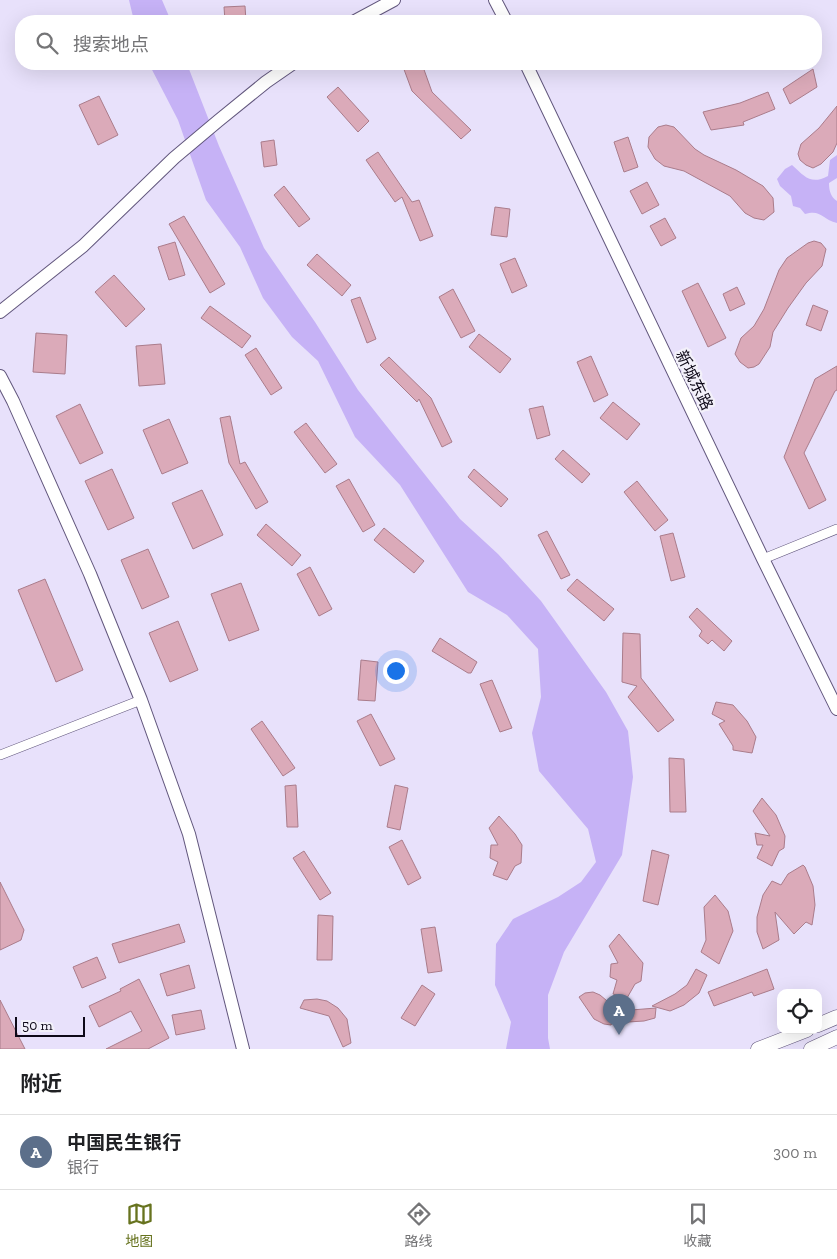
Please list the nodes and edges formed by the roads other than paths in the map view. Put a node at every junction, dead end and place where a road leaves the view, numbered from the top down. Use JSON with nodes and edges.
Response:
{"nodes":[{"id":1,"x":394,"y":0,"type":"edge"},
{"id":2,"x":496,"y":0,"type":"edge"},
{"id":3,"x":366,"y":15,"type":"edge"},
{"id":4,"x":503,"y":15,"type":"edge"},
{"id":5,"x":283,"y":70,"type":"edge"},
{"id":6,"x":529,"y":70,"type":"edge"},
{"id":7,"x":0,"y":312,"type":"edge"},
{"id":8,"x":0,"y":376,"type":"edge"},
{"id":9,"x":837,"y":529,"type":"edge"},
{"id":10,"x":763,"y":559,"type":"junction"},
{"id":11,"x":141,"y":700,"type":"junction"},
{"id":12,"x":837,"y":709,"type":"edge"},
{"id":13,"x":0,"y":755,"type":"edge"},
{"id":14,"x":837,"y":1017,"type":"edge"},
{"id":15,"x":822,"y":1023,"type":"edge"},
{"id":16,"x":797,"y":1034,"type":"edge"},
{"id":17,"x":837,"y":1038,"type":"edge"},
{"id":18,"x":243,"y":1049,"type":"edge"},
{"id":19,"x":758,"y":1049,"type":"edge"},
{"id":20,"x":811,"y":1049,"type":"edge"}],
"edges":[{"from":1,"to":3,"type":"street"},
{"from":2,"to":4,"type":"street"},
{"from":5,"to":7,"type":"street"},
{"from":6,"to":10,"type":"street","name":"新城东路"},
{"from":8,"to":11,"type":"street"},
{"from":9,"to":10,"type":"street"},
{"from":10,"to":12,"type":"street","name":"新城东路"},
{"from":11,"to":13,"type":"street"},
{"from":11,"to":18,"type":"street"},
{"from":14,"to":15,"type":"main road"},
{"from":16,"to":19,"type":"main road"},
{"from":17,"to":20,"type":"main road"}]}
